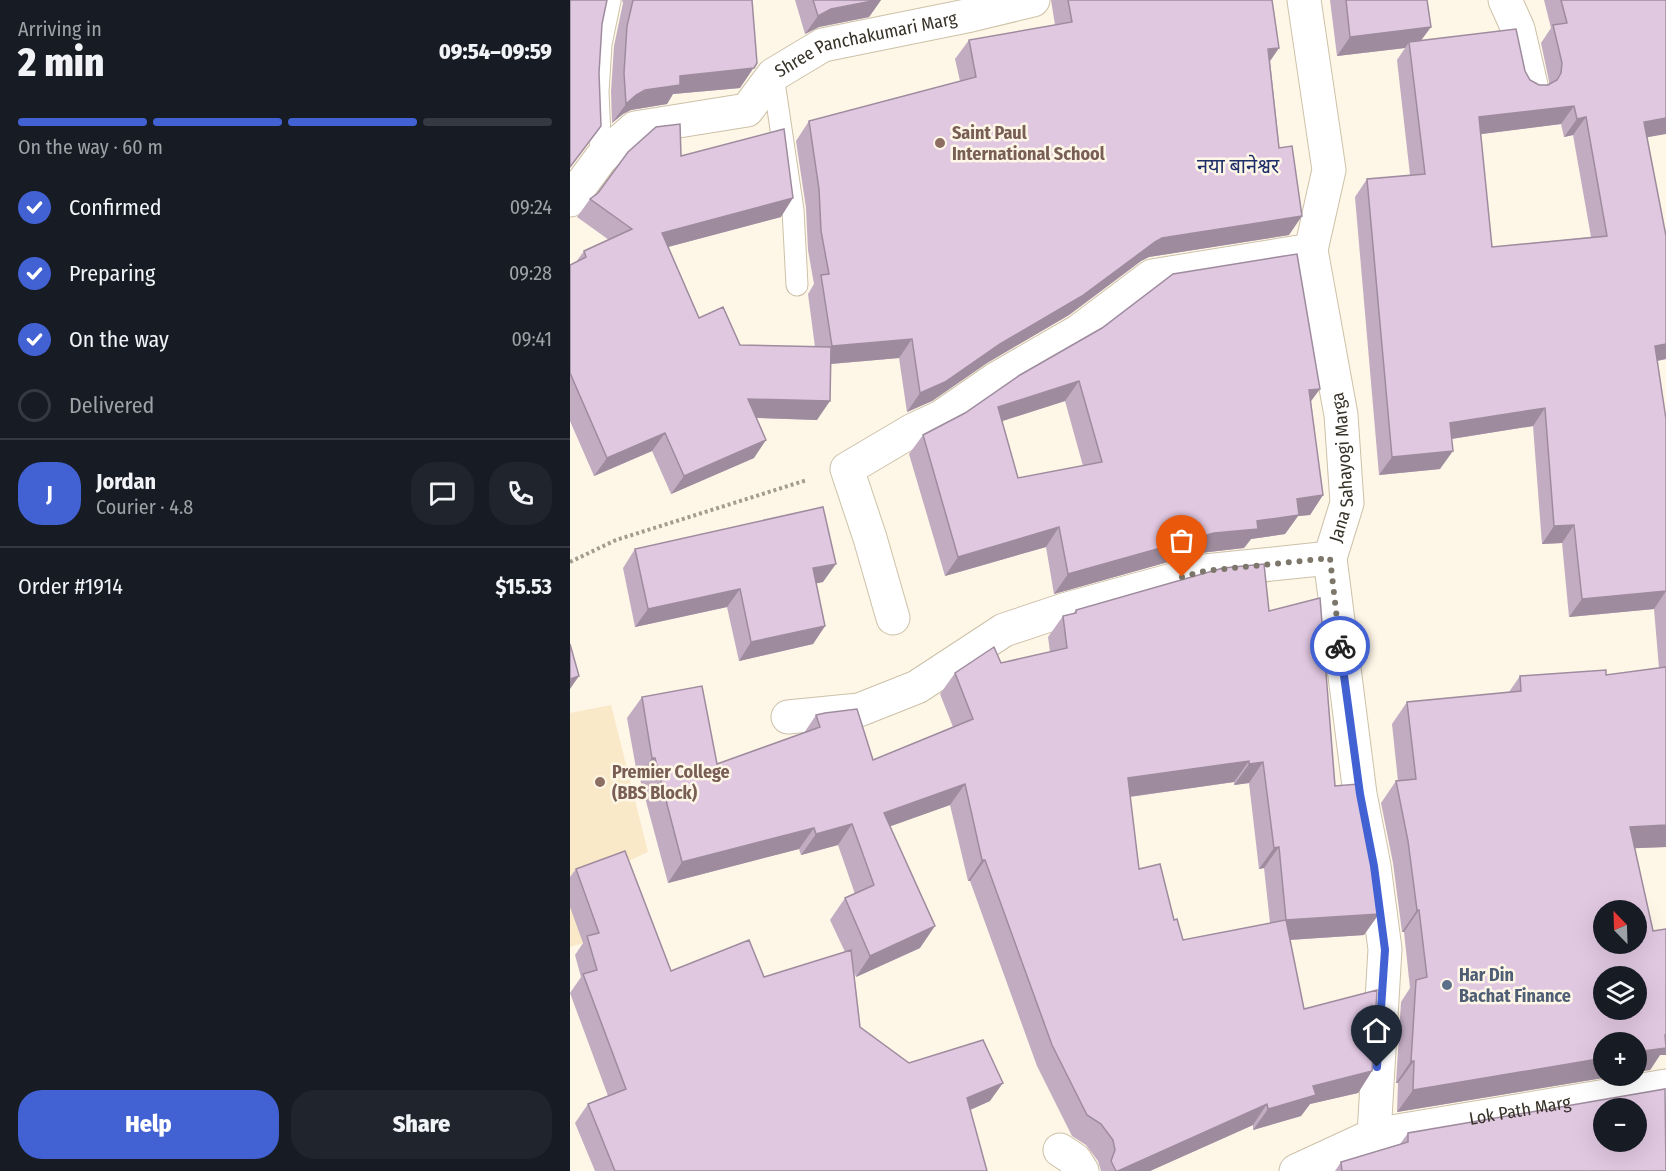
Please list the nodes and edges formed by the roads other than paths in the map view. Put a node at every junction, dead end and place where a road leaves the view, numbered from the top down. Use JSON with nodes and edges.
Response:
{"nodes":[{"id":1,"x":1033,"y":0,"type":"edge"},
{"id":2,"x":1304,"y":0,"type":"edge"},
{"id":3,"x":1505,"y":0,"type":"edge"},
{"id":4,"x":610,"y":1,"type":"edge"},
{"id":5,"x":773,"y":75,"type":"junction"},
{"id":6,"x":1531,"y":85,"type":"edge"},
{"id":7,"x":601,"y":158,"type":"junction"},
{"id":8,"x":570,"y":200,"type":"edge"},
{"id":9,"x":1311,"y":250,"type":"junction"},
{"id":10,"x":797,"y":285,"type":"dead end"},
{"id":11,"x":1330,"y":558,"type":"junction"},
{"id":12,"x":893,"y":618,"type":"dead end"},
{"id":13,"x":788,"y":717,"type":"dead end"},
{"id":14,"x":1666,"y":1086,"type":"edge"},
{"id":15,"x":1374,"y":1135,"type":"junction"},
{"id":16,"x":1296,"y":1171,"type":"edge"}],
"edges":[{"from":1,"to":5,"type":"street","name":"Shree Panchakumari Marg"},
{"from":2,"to":9,"type":"street","name":"Jana Sahayogi Marga"},
{"from":3,"to":6,"type":"street"},
{"from":4,"to":7,"type":"lane"},
{"from":5,"to":7,"type":"street","name":"Shree Panchakumari Marg"},
{"from":5,"to":10,"type":"lane"},
{"from":7,"to":8,"type":"street","name":"Shree Panchakumari Marg"},
{"from":9,"to":11,"type":"street","name":"Jana Sahayogi Marga"},
{"from":9,"to":12,"type":"street"},
{"from":11,"to":13,"type":"street"},
{"from":11,"to":15,"type":"street","name":"Jana Sahayogi Marga"},
{"from":14,"to":15,"type":"street","name":"Lok Path Marg"},
{"from":15,"to":16,"type":"street"}]}
